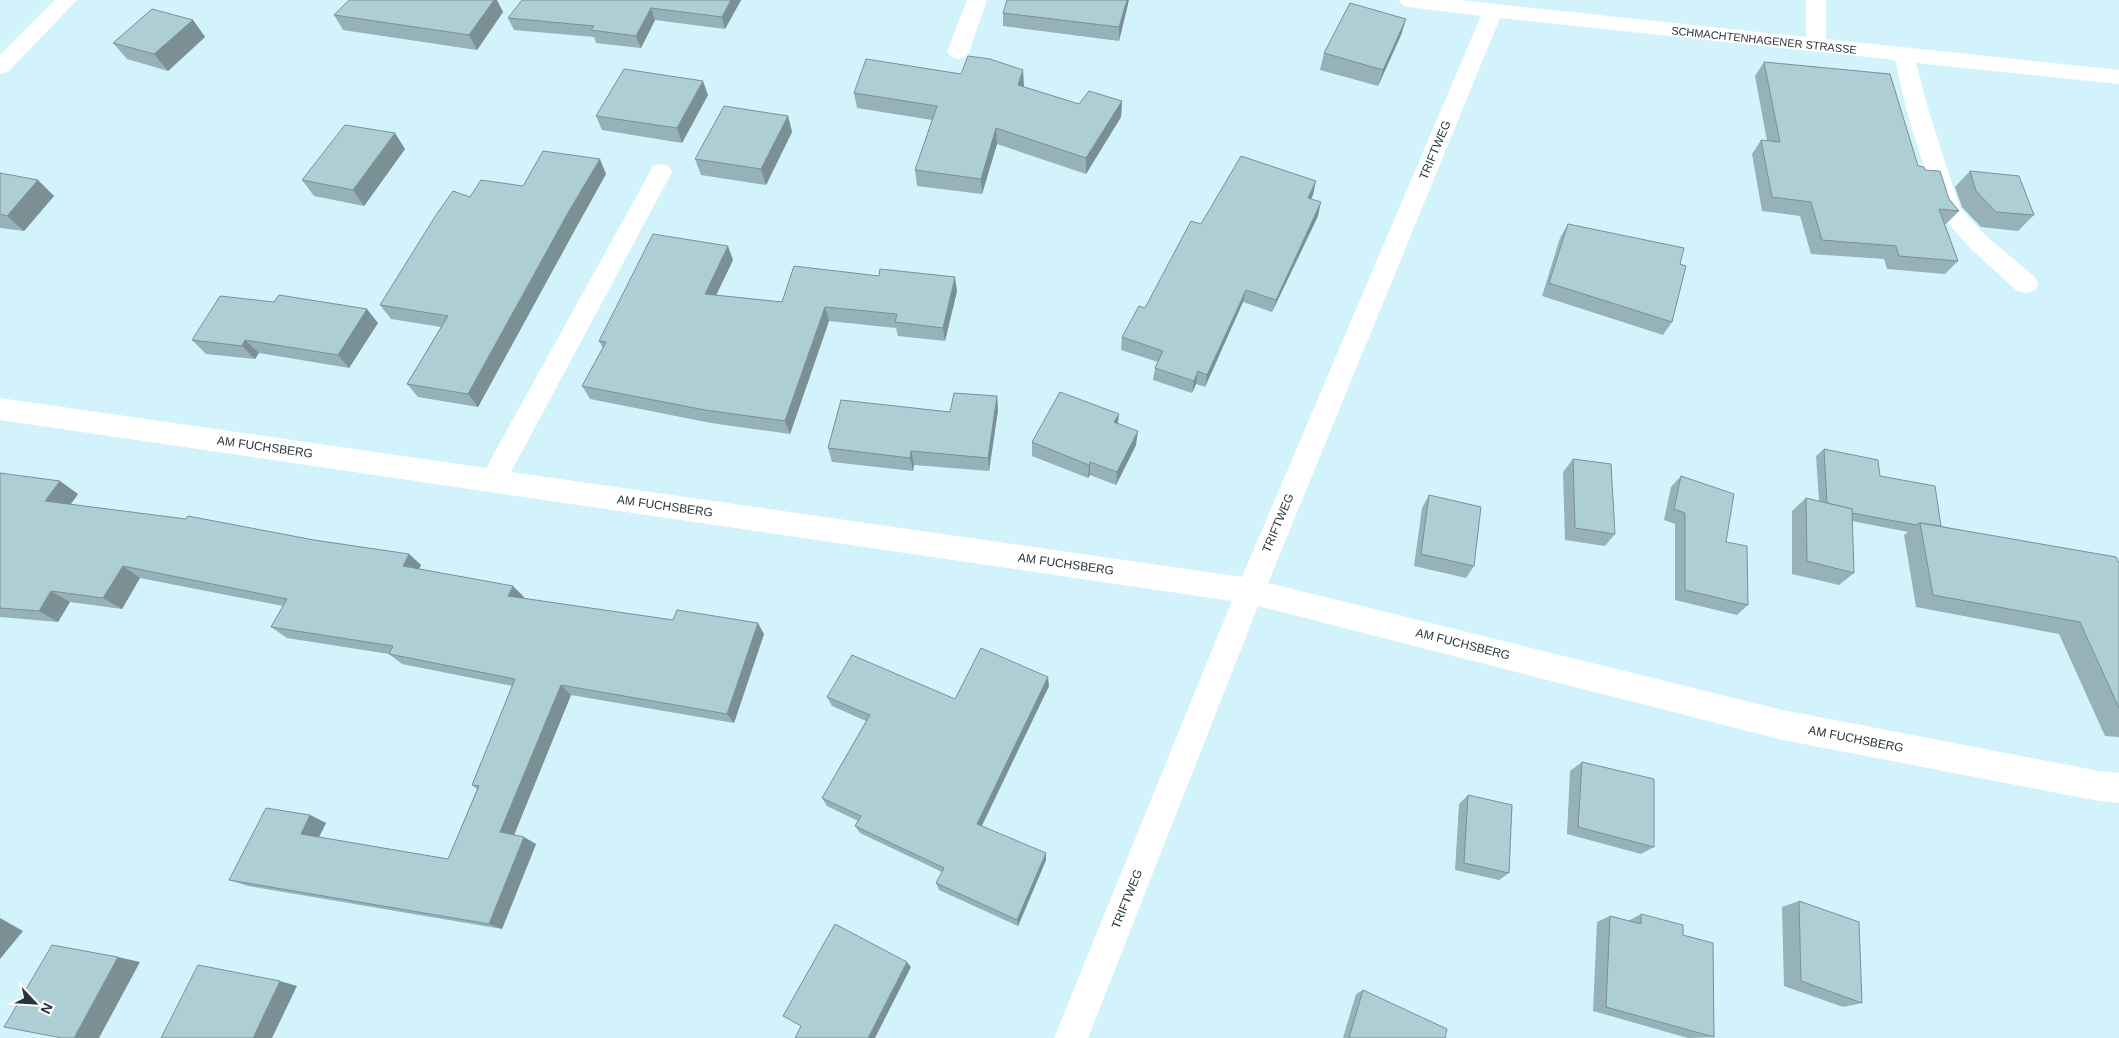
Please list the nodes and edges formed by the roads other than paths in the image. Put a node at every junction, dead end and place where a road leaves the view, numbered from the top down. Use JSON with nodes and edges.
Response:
{"nodes":[{"id":1,"x":67,"y":0,"type":"edge"},
{"id":2,"x":977,"y":0,"type":"edge"},
{"id":3,"x":1409,"y":0,"type":"edge"},
{"id":4,"x":1816,"y":0,"type":"edge"},
{"id":5,"x":1493,"y":11,"type":"junction"},
{"id":6,"x":1816,"y":45,"type":"junction"},
{"id":7,"x":958,"y":52,"type":"dead end"},
{"id":8,"x":1904,"y":54,"type":"junction"},
{"id":9,"x":0,"y":67,"type":"edge"},
{"id":10,"x":2119,"y":77,"type":"edge"},
{"id":11,"x":660,"y":172,"type":"dead end"},
{"id":12,"x":2026,"y":284,"type":"dead end"},
{"id":13,"x":0,"y":409,"type":"edge"},
{"id":14,"x":492,"y":480,"type":"junction"},
{"id":15,"x":1250,"y":591,"type":"junction"},
{"id":16,"x":2119,"y":788,"type":"edge"},
{"id":17,"x":1071,"y":1038,"type":"edge"}],
"edges":[{"from":1,"to":9,"type":"street"},
{"from":2,"to":7,"type":"street"},
{"from":3,"to":5,"type":"street","name":"SCHMACHTENHAGENER STRASSE"},
{"from":4,"to":6,"type":"street"},
{"from":5,"to":6,"type":"street","name":"SCHMACHTENHAGENER STRASSE"},
{"from":5,"to":15,"type":"street","name":"TRIFTWEG"},
{"from":6,"to":8,"type":"street","name":"SCHMACHTENHAGENER STRASSE"},
{"from":8,"to":10,"type":"street","name":"SCHMACHTENHAGENER STRASSE"},
{"from":8,"to":12,"type":"street"},
{"from":11,"to":14,"type":"street"},
{"from":13,"to":14,"type":"street","name":"AM FUCHSBERG"},
{"from":14,"to":15,"type":"street","name":"AM FUCHSBERG"},
{"from":15,"to":16,"type":"street","name":"AM FUCHSBERG"},
{"from":15,"to":17,"type":"street","name":"TRIFTWEG"}]}
